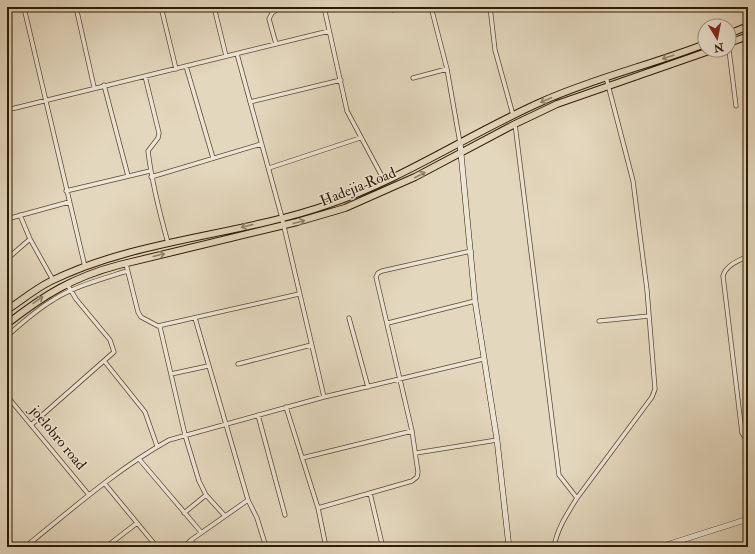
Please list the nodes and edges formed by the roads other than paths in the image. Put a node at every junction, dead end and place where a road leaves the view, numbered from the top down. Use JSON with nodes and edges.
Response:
{"nodes":[{"id":1,"x":76,"y":7,"type":"edge"},
{"id":2,"x":161,"y":7,"type":"edge"},
{"id":3,"x":214,"y":7,"type":"edge"},
{"id":4,"x":281,"y":7,"type":"edge"},
{"id":5,"x":324,"y":7,"type":"edge"},
{"id":6,"x":431,"y":7,"type":"edge"},
{"id":7,"x":490,"y":7,"type":"edge"},
{"id":8,"x":25,"y":12,"type":"dead end"},
{"id":9,"x":748,"y":26,"type":"edge"},
{"id":10,"x":329,"y":31,"type":"junction"},
{"id":11,"x":737,"y":31,"type":"edge"},
{"id":12,"x":748,"y":36,"type":"edge"},
{"id":13,"x":737,"y":40,"type":"edge"},
{"id":14,"x":276,"y":44,"type":"junction"},
{"id":15,"x":697,"y":47,"type":"edge"},
{"id":16,"x":237,"y":54,"type":"junction"},
{"id":17,"x":697,"y":55,"type":"edge"},
{"id":18,"x":226,"y":56,"type":"junction"},
{"id":19,"x":730,"y":58,"type":"edge"},
{"id":20,"x":186,"y":66,"type":"junction"},
{"id":21,"x":176,"y":69,"type":"junction"},
{"id":22,"x":447,"y":69,"type":"junction"},
{"id":23,"x":145,"y":76,"type":"junction"},
{"id":24,"x":606,"y":77,"type":"junction"},
{"id":25,"x":413,"y":78,"type":"dead end"},
{"id":26,"x":341,"y":80,"type":"junction"},
{"id":27,"x":104,"y":85,"type":"junction"},
{"id":28,"x":609,"y":86,"type":"junction"},
{"id":29,"x":94,"y":87,"type":"junction"},
{"id":30,"x":44,"y":101,"type":"junction"},
{"id":31,"x":250,"y":102,"type":"junction"},
{"id":32,"x":736,"y":106,"type":"dead end"},
{"id":33,"x":7,"y":110,"type":"edge"},
{"id":34,"x":513,"y":115,"type":"junction"},
{"id":35,"x":515,"y":124,"type":"junction"},
{"id":36,"x":360,"y":138,"type":"junction"},
{"id":37,"x":460,"y":143,"type":"junction"},
{"id":38,"x":261,"y":144,"type":"junction"},
{"id":39,"x":463,"y":152,"type":"junction"},
{"id":40,"x":213,"y":158,"type":"junction"},
{"id":41,"x":268,"y":168,"type":"junction"},
{"id":42,"x":150,"y":171,"type":"junction"},
{"id":43,"x":128,"y":176,"type":"junction"},
{"id":44,"x":151,"y":177,"type":"junction"},
{"id":45,"x":385,"y":182,"type":"junction"},
{"id":46,"x":66,"y":191,"type":"junction"},
{"id":47,"x":69,"y":202,"type":"junction"},
{"id":48,"x":20,"y":215,"type":"junction"},
{"id":49,"x":7,"y":218,"type":"edge"},
{"id":50,"x":282,"y":218,"type":"junction"},
{"id":51,"x":284,"y":226,"type":"junction"},
{"id":52,"x":30,"y":239,"type":"junction"},
{"id":53,"x":168,"y":243,"type":"junction"},
{"id":54,"x":472,"y":250,"type":"junction"},
{"id":55,"x":116,"y":255,"type":"junction"},
{"id":56,"x":748,"y":256,"type":"edge"},
{"id":57,"x":7,"y":259,"type":"edge"},
{"id":58,"x":122,"y":264,"type":"junction"},
{"id":59,"x":85,"y":267,"type":"junction"},
{"id":60,"x":127,"y":271,"type":"junction"},
{"id":61,"x":53,"y":280,"type":"junction"},
{"id":62,"x":67,"y":284,"type":"junction"},
{"id":63,"x":72,"y":291,"type":"junction"},
{"id":64,"x":298,"y":294,"type":"junction"},
{"id":65,"x":476,"y":301,"type":"junction"},
{"id":66,"x":7,"y":310,"type":"edge"},
{"id":67,"x":649,"y":316,"type":"junction"},
{"id":68,"x":195,"y":318,"type":"junction"},
{"id":69,"x":349,"y":318,"type":"dead end"},
{"id":70,"x":599,"y":321,"type":"dead end"},
{"id":71,"x":388,"y":323,"type":"junction"},
{"id":72,"x":7,"y":324,"type":"edge"},
{"id":73,"x":160,"y":327,"type":"junction"},
{"id":74,"x":7,"y":336,"type":"edge"},
{"id":75,"x":311,"y":345,"type":"junction"},
{"id":76,"x":483,"y":359,"type":"junction"},
{"id":77,"x":105,"y":362,"type":"junction"},
{"id":78,"x":238,"y":364,"type":"dead end"},
{"id":79,"x":208,"y":366,"type":"junction"},
{"id":80,"x":170,"y":374,"type":"junction"},
{"id":81,"x":400,"y":379,"type":"junction"},
{"id":82,"x":368,"y":387,"type":"junction"},
{"id":83,"x":7,"y":396,"type":"edge"},
{"id":84,"x":324,"y":397,"type":"junction"},
{"id":85,"x":286,"y":407,"type":"junction"},
{"id":86,"x":258,"y":415,"type":"junction"},
{"id":87,"x":226,"y":423,"type":"junction"},
{"id":88,"x":31,"y":425,"type":"junction"},
{"id":89,"x":412,"y":431,"type":"junction"},
{"id":90,"x":185,"y":434,"type":"junction"},
{"id":91,"x":497,"y":440,"type":"junction"},
{"id":92,"x":748,"y":442,"type":"edge"},
{"id":93,"x":157,"y":446,"type":"junction"},
{"id":94,"x":416,"y":453,"type":"junction"},
{"id":95,"x":302,"y":458,"type":"junction"},
{"id":96,"x":139,"y":459,"type":"junction"},
{"id":97,"x":105,"y":484,"type":"junction"},
{"id":98,"x":370,"y":493,"type":"junction"},
{"id":99,"x":89,"y":495,"type":"junction"},
{"id":100,"x":206,"y":495,"type":"junction"},
{"id":101,"x":577,"y":498,"type":"junction"},
{"id":102,"x":248,"y":500,"type":"junction"},
{"id":103,"x":318,"y":508,"type":"junction"},
{"id":104,"x":184,"y":513,"type":"junction"},
{"id":105,"x":285,"y":515,"type":"dead end"},
{"id":106,"x":225,"y":516,"type":"junction"},
{"id":107,"x":748,"y":519,"type":"edge"},
{"id":108,"x":137,"y":523,"type":"junction"},
{"id":109,"x":201,"y":532,"type":"junction"},
{"id":110,"x":191,"y":540,"type":"junction"},
{"id":111,"x":382,"y":544,"type":"dead end"},
{"id":112,"x":25,"y":547,"type":"edge"},
{"id":113,"x":106,"y":547,"type":"edge"},
{"id":114,"x":156,"y":547,"type":"edge"},
{"id":115,"x":184,"y":547,"type":"edge"},
{"id":116,"x":195,"y":547,"type":"edge"},
{"id":117,"x":266,"y":547,"type":"edge"},
{"id":118,"x":326,"y":547,"type":"edge"},
{"id":119,"x":509,"y":547,"type":"edge"},
{"id":120,"x":554,"y":547,"type":"edge"},
{"id":121,"x":660,"y":547,"type":"edge"}],
"edges":[{"from":1,"to":29,"type":"street"},
{"from":2,"to":21,"type":"street"},
{"from":3,"to":18,"type":"street"},
{"from":4,"to":14,"type":"street"},
{"from":5,"to":10,"type":"street"},
{"from":6,"to":22,"type":"street"},
{"from":7,"to":34,"type":"street"},
{"from":8,"to":30,"type":"street"},
{"from":9,"to":11,"type":"main road"},
{"from":10,"to":14,"type":"street"},
{"from":10,"to":26,"type":"street"},
{"from":12,"to":13,"type":"main road"},
{"from":14,"to":16,"type":"street"},
{"from":15,"to":24,"type":"main road","name":"Hadejia Road","one_way":true},
{"from":16,"to":18,"type":"street"},
{"from":16,"to":31,"type":"street"},
{"from":17,"to":28,"type":"main road","name":"Hadejia Road"},
{"from":18,"to":20,"type":"street"},
{"from":19,"to":32,"type":"street"},
{"from":20,"to":21,"type":"street"},
{"from":20,"to":40,"type":"street"},
{"from":21,"to":23,"type":"street"},
{"from":22,"to":25,"type":"street"},
{"from":22,"to":37,"type":"street"},
{"from":23,"to":27,"type":"street"},
{"from":23,"to":42,"type":"street"},
{"from":24,"to":28,"type":"street"},
{"from":24,"to":34,"type":"main road","name":"Hadejia Road","one_way":true},
{"from":26,"to":31,"type":"street"},
{"from":26,"to":36,"type":"street"},
{"from":27,"to":29,"type":"street"},
{"from":27,"to":43,"type":"street"},
{"from":28,"to":35,"type":"main road","name":"Hadejia Road"},
{"from":28,"to":67,"type":"street"},
{"from":29,"to":30,"type":"street"},
{"from":30,"to":33,"type":"street"},
{"from":30,"to":46,"type":"street"},
{"from":31,"to":38,"type":"street"},
{"from":34,"to":37,"type":"main road","name":"Hadejia Road"},
{"from":35,"to":39,"type":"main road","name":"Hadejia Road"},
{"from":35,"to":101,"type":"street"},
{"from":36,"to":41,"type":"street"},
{"from":36,"to":45,"type":"street"},
{"from":37,"to":39,"type":"street"},
{"from":37,"to":45,"type":"main road","name":"Hadejia Road"},
{"from":38,"to":40,"type":"street"},
{"from":38,"to":41,"type":"street"},
{"from":51,"to":39,"type":"main road","name":"Hadejia Road","one_way":true},
{"from":39,"to":54,"type":"street"},
{"from":40,"to":44,"type":"street"},
{"from":41,"to":50,"type":"street"},
{"from":42,"to":43,"type":"street"},
{"from":42,"to":44,"type":"street"},
{"from":43,"to":46,"type":"street"},
{"from":44,"to":53,"type":"street"},
{"from":45,"to":50,"type":"main road","name":"Hadejia Road"},
{"from":46,"to":47,"type":"street"},
{"from":47,"to":48,"type":"street"},
{"from":47,"to":59,"type":"street"},
{"from":48,"to":49,"type":"street"},
{"from":48,"to":52,"type":"street"},
{"from":50,"to":51,"type":"street"},
{"from":50,"to":53,"type":"main road","name":"Hadejia Road","one_way":true},
{"from":58,"to":51,"type":"main road","name":"Hadejia Road","one_way":true},
{"from":51,"to":64,"type":"street"},
{"from":52,"to":57,"type":"street"},
{"from":52,"to":61,"type":"street"},
{"from":53,"to":55,"type":"main road","name":"Hadejia Road"},
{"from":54,"to":65,"type":"street"},
{"from":54,"to":71,"type":"street"},
{"from":55,"to":58,"type":"main road"},
{"from":55,"to":59,"type":"main road","name":"Hadejia Road"},
{"from":56,"to":92,"type":"street"},
{"from":58,"to":60,"type":"street"},
{"from":58,"to":62,"type":"main road","name":"Hadejia Road"},
{"from":59,"to":61,"type":"main road","name":"Hadejia Road"},
{"from":60,"to":63,"type":"street"},
{"from":60,"to":73,"type":"street"},
{"from":61,"to":66,"type":"main road","name":"Hadejia Road"},
{"from":62,"to":63,"type":"street"},
{"from":72,"to":62,"type":"main road","name":"Hadejia Road","one_way":true},
{"from":63,"to":74,"type":"street"},
{"from":63,"to":77,"type":"street"},
{"from":64,"to":68,"type":"street"},
{"from":64,"to":75,"type":"street"},
{"from":65,"to":71,"type":"street"},
{"from":65,"to":76,"type":"street"},
{"from":67,"to":70,"type":"street"},
{"from":67,"to":101,"type":"street"},
{"from":68,"to":73,"type":"street"},
{"from":68,"to":79,"type":"street"},
{"from":69,"to":82,"type":"street"},
{"from":71,"to":81,"type":"street"},
{"from":73,"to":80,"type":"street"},
{"from":75,"to":78,"type":"street"},
{"from":75,"to":84,"type":"street"},
{"from":76,"to":81,"type":"street"},
{"from":76,"to":91,"type":"street"},
{"from":77,"to":88,"type":"street"},
{"from":77,"to":93,"type":"street"},
{"from":79,"to":80,"type":"street"},
{"from":79,"to":87,"type":"street"},
{"from":80,"to":90,"type":"street"},
{"from":81,"to":82,"type":"street"},
{"from":81,"to":89,"type":"street"},
{"from":82,"to":84,"type":"street"},
{"from":83,"to":88,"type":"street","name":"joelobro road"},
{"from":84,"to":85,"type":"street"},
{"from":85,"to":86,"type":"street"},
{"from":85,"to":95,"type":"street"},
{"from":86,"to":87,"type":"street"},
{"from":86,"to":105,"type":"street"},
{"from":87,"to":90,"type":"street"},
{"from":87,"to":102,"type":"street"},
{"from":88,"to":99,"type":"street","name":"joelobro road"},
{"from":89,"to":94,"type":"street"},
{"from":89,"to":95,"type":"street"},
{"from":90,"to":93,"type":"street"},
{"from":90,"to":100,"type":"street"},
{"from":91,"to":94,"type":"street"},
{"from":91,"to":119,"type":"street"},
{"from":93,"to":96,"type":"street"},
{"from":94,"to":98,"type":"street"},
{"from":95,"to":103,"type":"street"},
{"from":96,"to":97,"type":"street"},
{"from":96,"to":104,"type":"street"},
{"from":97,"to":99,"type":"street"},
{"from":97,"to":108,"type":"street"},
{"from":98,"to":103,"type":"street"},
{"from":98,"to":111,"type":"street"},
{"from":99,"to":112,"type":"street"},
{"from":100,"to":104,"type":"street"},
{"from":100,"to":106,"type":"street"},
{"from":101,"to":120,"type":"street"},
{"from":102,"to":106,"type":"street"},
{"from":102,"to":117,"type":"street"},
{"from":103,"to":118,"type":"street"},
{"from":104,"to":109,"type":"street"},
{"from":106,"to":109,"type":"street"},
{"from":107,"to":121,"type":"street"},
{"from":108,"to":113,"type":"street"},
{"from":108,"to":114,"type":"street"},
{"from":109,"to":110,"type":"street"},
{"from":110,"to":115,"type":"street"},
{"from":110,"to":116,"type":"street"}]}
